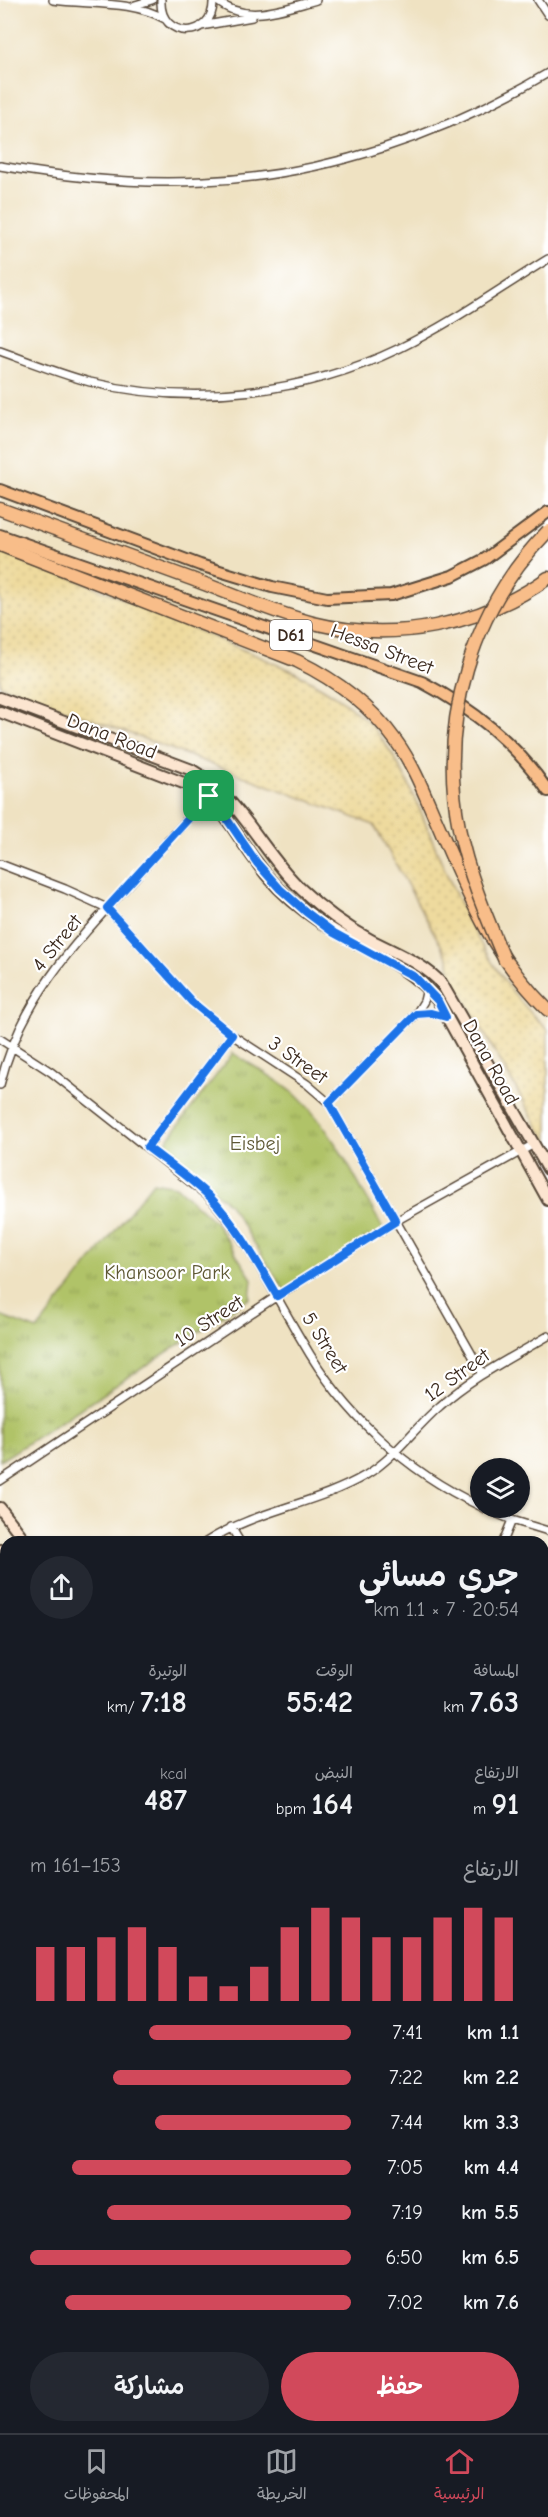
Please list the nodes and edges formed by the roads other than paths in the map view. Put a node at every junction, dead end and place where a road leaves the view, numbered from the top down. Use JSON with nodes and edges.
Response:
{"nodes":[{"id":1,"x":53,"y":0,"type":"edge"},
{"id":2,"x":152,"y":0,"type":"edge"},
{"id":3,"x":161,"y":0,"type":"edge"},
{"id":4,"x":214,"y":0,"type":"edge"},
{"id":5,"x":316,"y":0,"type":"edge"},
{"id":6,"x":538,"y":0,"type":"edge"},
{"id":7,"x":129,"y":6,"type":"junction"},
{"id":8,"x":263,"y":13,"type":"junction"},
{"id":9,"x":548,"y":15,"type":"edge"},
{"id":10,"x":165,"y":19,"type":"junction"},
{"id":11,"x":201,"y":26,"type":"junction"},
{"id":12,"x":548,"y":73,"type":"edge"},
{"id":13,"x":0,"y":166,"type":"edge"},
{"id":14,"x":548,"y":259,"type":"edge"},
{"id":15,"x":0,"y":351,"type":"edge"},
{"id":16,"x":0,"y":490,"type":"edge"},
{"id":17,"x":0,"y":509,"type":"edge"},
{"id":18,"x":548,"y":512,"type":"edge"},
{"id":19,"x":548,"y":531,"type":"edge"},
{"id":20,"x":0,"y":535,"type":"edge"},
{"id":21,"x":0,"y":545,"type":"edge"},
{"id":22,"x":548,"y":578,"type":"edge"},
{"id":23,"x":0,"y":698,"type":"edge"},
{"id":24,"x":0,"y":712,"type":"edge"},
{"id":25,"x":218,"y":787,"type":"junction"},
{"id":26,"x":548,"y":791,"type":"edge"},
{"id":27,"x":209,"y":796,"type":"junction"},
{"id":28,"x":0,"y":864,"type":"edge"},
{"id":29,"x":107,"y":908,"type":"junction"},
{"id":30,"x":505,"y":961,"type":"junction"},
{"id":31,"x":427,"y":987,"type":"junction"},
{"id":32,"x":548,"y":1010,"type":"edge"},
{"id":33,"x":416,"y":1014,"type":"junction"},
{"id":34,"x":446,"y":1017,"type":"junction"},
{"id":35,"x":232,"y":1035,"type":"junction"},
{"id":36,"x":0,"y":1039,"type":"edge"},
{"id":37,"x":12,"y":1045,"type":"junction"},
{"id":38,"x":0,"y":1085,"type":"edge"},
{"id":39,"x":329,"y":1103,"type":"junction"},
{"id":40,"x":534,"y":1144,"type":"junction"},
{"id":41,"x":147,"y":1147,"type":"junction"},
{"id":42,"x":520,"y":1151,"type":"junction"},
{"id":43,"x":548,"y":1169,"type":"edge"},
{"id":44,"x":548,"y":1200,"type":"edge"},
{"id":45,"x":396,"y":1221,"type":"junction"},
{"id":46,"x":277,"y":1296,"type":"junction"},
{"id":47,"x":548,"y":1336,"type":"edge"},
{"id":48,"x":483,"y":1374,"type":"junction"},
{"id":49,"x":395,"y":1453,"type":"junction"},
{"id":50,"x":0,"y":1481,"type":"edge"},
{"id":51,"x":470,"y":1501,"type":"edge"},
{"id":52,"x":0,"y":1508,"type":"edge"},
{"id":53,"x":505,"y":1518,"type":"edge"},
{"id":54,"x":512,"y":1521,"type":"junction"},
{"id":55,"x":231,"y":1527,"type":"junction"},
{"id":56,"x":548,"y":1531,"type":"edge"},
{"id":57,"x":21,"y":1536,"type":"edge"},
{"id":58,"x":216,"y":1536,"type":"edge"},
{"id":59,"x":236,"y":1536,"type":"edge"},
{"id":60,"x":506,"y":1536,"type":"edge"}],
"edges":[{"from":1,"to":7,"type":"street"},
{"from":2,"to":7,"type":"street"},
{"from":3,"to":10,"type":"street"},
{"from":4,"to":8,"type":"street"},
{"from":4,"to":11,"type":"street"},
{"from":5,"to":8,"type":"street"},
{"from":6,"to":9,"type":"street"},
{"from":7,"to":10,"type":"street"},
{"from":8,"to":11,"type":"street"},
{"from":10,"to":11,"type":"street"},
{"from":12,"to":13,"type":"street"},
{"from":14,"to":15,"type":"street"},
{"from":16,"to":18,"type":"main road","name":"Hessa Street","number":"D61"},
{"from":17,"to":22,"type":"highway"},
{"from":19,"to":30,"type":"highway","bridge":true},
{"from":20,"to":26,"type":"main road","name":"Hessa Street","number":"D61"},
{"from":21,"to":30,"type":"highway","bridge":true},
{"from":23,"to":25,"type":"street","name":"Dana Road"},
{"from":24,"to":27,"type":"street","name":"Dana Road"},
{"from":25,"to":27,"type":"street","name":"4 Street"},
{"from":25,"to":40,"type":"street","name":"Dana Road"},
{"from":27,"to":29,"type":"street","name":"4 Street"},
{"from":27,"to":31,"type":"street","name":"Dana Road"},
{"from":28,"to":29,"type":"street","name":"3 Street"},
{"from":29,"to":35,"type":"street","name":"3 Street"},
{"from":29,"to":37,"type":"street","name":"4 Street"},
{"from":30,"to":32,"type":"highway"},
{"from":31,"to":33,"type":"street"},
{"from":31,"to":34,"type":"street","name":"Dana Road"},
{"from":33,"to":34,"type":"street"},
{"from":33,"to":39,"type":"street"},
{"from":34,"to":42,"type":"street","name":"Dana Road"},
{"from":35,"to":39,"type":"street","name":"3 Street"},
{"from":35,"to":41,"type":"street"},
{"from":36,"to":37,"type":"street","name":"5 Street"},
{"from":37,"to":38,"type":"street","name":"4 Street"},
{"from":37,"to":41,"type":"street","name":"5 Street"},
{"from":39,"to":45,"type":"street","name":"3 Street"},
{"from":40,"to":42,"type":"street","name":"10 Street"},
{"from":40,"to":43,"type":"street","name":"Dana Road"},
{"from":41,"to":46,"type":"street","name":"5 Street"},
{"from":42,"to":44,"type":"street","name":"Dana Road"},
{"from":42,"to":45,"type":"street","name":"10 Street"},
{"from":45,"to":46,"type":"street","name":"10 Street"},
{"from":45,"to":48,"type":"street","name":"3 Street"},
{"from":46,"to":49,"type":"street","name":"5 Street"},
{"from":46,"to":50,"type":"street","name":"10 Street"},
{"from":47,"to":48,"type":"street","name":"12 Street"},
{"from":48,"to":49,"type":"street","name":"12 Street"},
{"from":49,"to":51,"type":"street","name":"5 Street"},
{"from":49,"to":55,"type":"street","name":"12 Street"},
{"from":52,"to":57,"type":"street"},
{"from":53,"to":54,"type":"street","name":"5 Street"},
{"from":54,"to":56,"type":"street","name":"5 Street"},
{"from":54,"to":60,"type":"street"},
{"from":55,"to":58,"type":"street","name":"12 Street"},
{"from":55,"to":59,"type":"street"}]}
